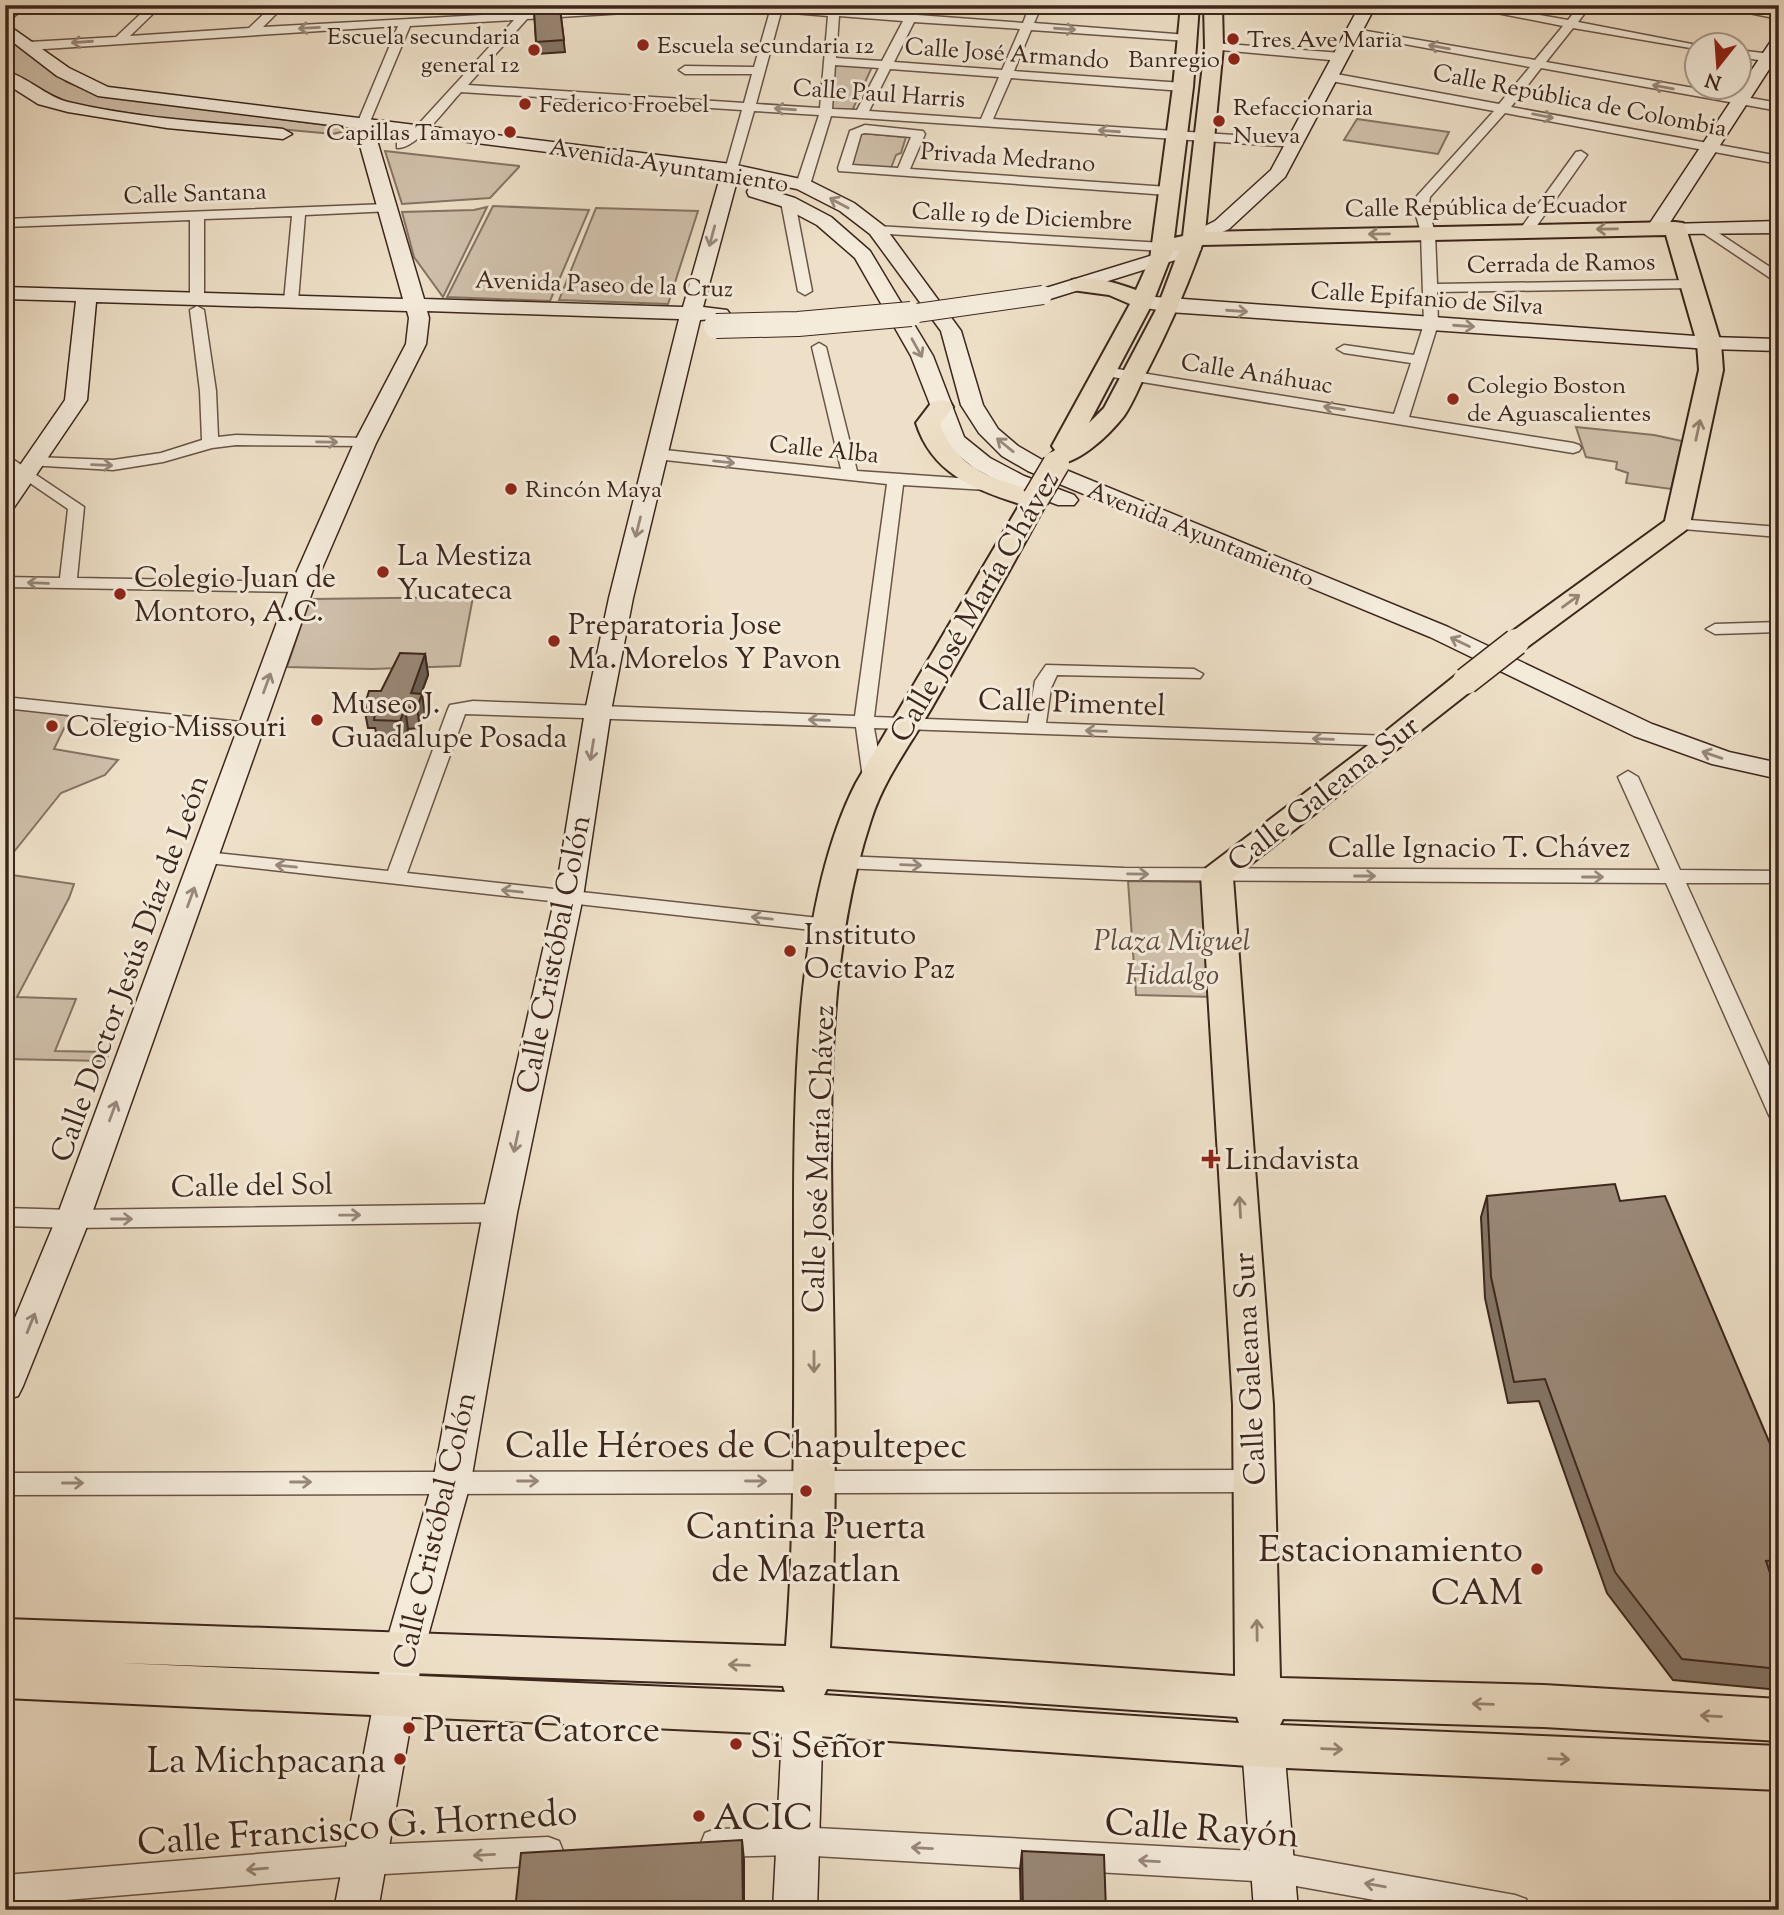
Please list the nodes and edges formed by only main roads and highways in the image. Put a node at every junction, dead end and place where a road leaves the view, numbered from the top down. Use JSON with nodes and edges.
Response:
{"nodes":[{"id":1,"x":1190,"y":5,"type":"edge"},
{"id":2,"x":1213,"y":5,"type":"edge"},
{"id":3,"x":1368,"y":5,"type":"edge"},
{"id":4,"x":5,"y":27,"type":"edge"},
{"id":5,"x":1779,"y":41,"type":"edge"},
{"id":6,"x":1775,"y":61,"type":"edge"},
{"id":7,"x":5,"y":76,"type":"edge"},
{"id":8,"x":366,"y":133,"type":"junction"},
{"id":9,"x":302,"y":136,"type":"dead end"},
{"id":10,"x":342,"y":139,"type":"dead end"},
{"id":11,"x":729,"y":177,"type":"junction"},
{"id":12,"x":795,"y":193,"type":"junction"},
{"id":13,"x":1779,"y":227,"type":"edge"},
{"id":14,"x":1665,"y":228,"type":"junction"},
{"id":15,"x":1193,"y":244,"type":"junction"},
{"id":16,"x":1162,"y":253,"type":"junction"},
{"id":17,"x":1080,"y":285,"type":"junction"},
{"id":18,"x":1040,"y":289,"type":"junction"},
{"id":19,"x":5,"y":293,"type":"edge"},
{"id":20,"x":86,"y":301,"type":"junction"},
{"id":21,"x":1142,"y":302,"type":"junction"},
{"id":22,"x":5,"y":304,"type":"edge"},
{"id":23,"x":197,"y":304,"type":"junction"},
{"id":24,"x":1169,"y":306,"type":"junction"},
{"id":25,"x":418,"y":311,"type":"junction"},
{"id":26,"x":704,"y":319,"type":"junction"},
{"id":27,"x":1709,"y":343,"type":"junction"},
{"id":28,"x":1779,"y":345,"type":"edge"},
{"id":29,"x":940,"y":407,"type":"junction"},
{"id":30,"x":1058,"y":461,"type":"junction"},
{"id":31,"x":1036,"y":499,"type":"junction"},
{"id":32,"x":5,"y":504,"type":"edge"},
{"id":33,"x":1779,"y":771,"type":"edge"},
{"id":34,"x":1779,"y":788,"type":"edge"},
{"id":35,"x":5,"y":1386,"type":"edge"},
{"id":36,"x":5,"y":1639,"type":"edge"},
{"id":37,"x":403,"y":1654,"type":"junction"},
{"id":38,"x":807,"y":1667,"type":"junction"},
{"id":39,"x":5,"y":1678,"type":"edge"},
{"id":40,"x":394,"y":1697,"type":"junction"},
{"id":41,"x":1258,"y":1698,"type":"junction"},
{"id":42,"x":803,"y":1714,"type":"junction"},
{"id":43,"x":1779,"y":1720,"type":"edge"},
{"id":44,"x":1263,"y":1746,"type":"junction"},
{"id":45,"x":1779,"y":1768,"type":"edge"},
{"id":46,"x":356,"y":1910,"type":"edge"},
{"id":47,"x":795,"y":1910,"type":"edge"},
{"id":48,"x":1276,"y":1910,"type":"edge"}],
"edges":[{"from":1,"to":16,"type":"main road","name":"Calle José María Chávez"},
{"from":2,"to":15,"type":"main road","name":"Calle José María Chávez"},
{"from":3,"to":15,"type":"main road"},
{"from":4,"to":8,"type":"main road","name":"Avenida Ayuntamiento"},
{"from":5,"to":6,"type":"main road"},
{"from":6,"to":14,"type":"main road"},
{"from":7,"to":9,"type":"main road"},
{"from":8,"to":10,"type":"main road","name":"Avenida Ayuntamiento"},
{"from":8,"to":11,"type":"main road","name":"Avenida Ayuntamiento"},
{"from":8,"to":11,"type":"main road","name":"Avenida Ayuntamiento"},
{"from":8,"to":25,"type":"main road","name":"Calle Doctor Jesús Díaz de León"},
{"from":11,"to":12,"type":"main road","name":"Avenida Ayuntamiento"},
{"from":11,"to":26,"type":"main road","name":"Calle Cristóbal Colón","one_way":true},
{"from":12,"to":29,"type":"main road","name":"Avenida Ayuntamiento","one_way":true},
{"from":33,"to":12,"type":"main road","name":"Avenida Ayuntamiento","one_way":true},
{"from":13,"to":14,"type":"main road","name":"Calle República de Ecuador"},
{"from":14,"to":15,"type":"main road","name":"Calle República de Ecuador","one_way":true},
{"from":14,"to":27,"type":"main road"},
{"from":15,"to":16,"type":"main road","name":"Avenida Paseo de la Cruz"},
{"from":15,"to":24,"type":"main road","name":"Calle José María Chávez"},
{"from":16,"to":17,"type":"main road","name":"Avenida Paseo de la Cruz"},
{"from":16,"to":18,"type":"main road","name":"Avenida Paseo de la Cruz"},
{"from":16,"to":21,"type":"main road","name":"Calle José María Chávez"},
{"from":17,"to":18,"type":"main road","name":"Avenida Paseo de la Cruz"},
{"from":17,"to":21,"type":"main road"},
{"from":18,"to":26,"type":"main road","name":"Avenida Paseo de la Cruz","bridge":true},
{"from":19,"to":20,"type":"main road","name":"Avenida Paseo de la Cruz"},
{"from":20,"to":22,"type":"main road","name":"Avenida Paseo de la Cruz"},
{"from":20,"to":23,"type":"main road","name":"Avenida Paseo de la Cruz"},
{"from":20,"to":32,"type":"main road"},
{"from":21,"to":24,"type":"main road","name":"Calle Epifanio de Silva"},
{"from":21,"to":30,"type":"main road","name":"Calle José María Chávez"},
{"from":23,"to":25,"type":"main road","name":"Avenida Paseo de la Cruz"},
{"from":23,"to":25,"type":"main road","name":"Avenida Paseo de la Cruz"},
{"from":24,"to":27,"type":"main road","name":"Calle Epifanio de Silva","one_way":true},
{"from":24,"to":30,"type":"main road","name":"Calle José María Chávez"},
{"from":25,"to":26,"type":"main road","name":"Avenida Paseo de la Cruz"},
{"from":35,"to":25,"type":"main road","name":"Calle Doctor Jesús Díaz de León","one_way":true},
{"from":26,"to":37,"type":"main road","name":"Calle Cristóbal Colón","one_way":true},
{"from":27,"to":28,"type":"main road","name":"Calle Epifanio de Silva"},
{"from":41,"to":27,"type":"main road","name":"Calle Galeana Sur","one_way":true,"bridge":true},
{"from":29,"to":31,"type":"main road"},
{"from":29,"to":34,"type":"main road","name":"Avenida Ayuntamiento"},
{"from":30,"to":31,"type":"main road","name":"Calle José María Chávez","bridge":true},
{"from":31,"to":38,"type":"main road","name":"Calle José María Chávez","one_way":true},
{"from":36,"to":37,"type":"main road"},
{"from":38,"to":37,"type":"main road","one_way":true},
{"from":37,"to":40,"type":"main road","name":"Calle Cristóbal Colón"},
{"from":38,"to":41,"type":"main road"},
{"from":38,"to":42,"type":"main road","name":"Calle José María Chávez"},
{"from":39,"to":40,"type":"main road"},
{"from":40,"to":42,"type":"main road"},
{"from":40,"to":46,"type":"main road","name":"Calle Cristóbal Colón"},
{"from":43,"to":41,"type":"main road","one_way":true},
{"from":41,"to":44,"type":"main road","name":"Calle Galeana Sur"},
{"from":42,"to":44,"type":"main road"},
{"from":42,"to":47,"type":"main road"},
{"from":44,"to":45,"type":"main road","one_way":true},
{"from":44,"to":48,"type":"main road"}]}
